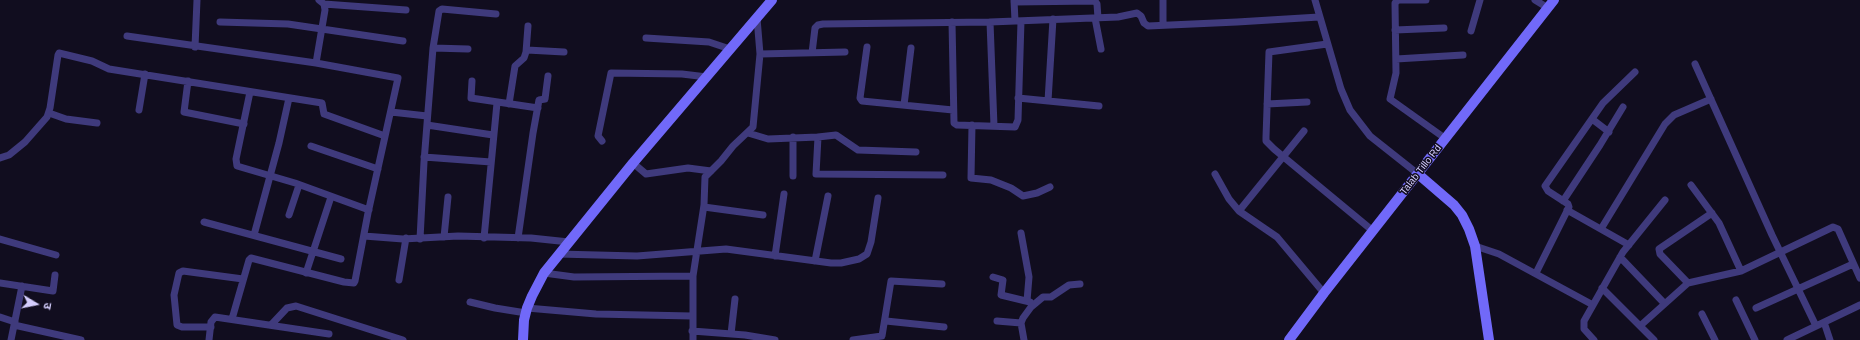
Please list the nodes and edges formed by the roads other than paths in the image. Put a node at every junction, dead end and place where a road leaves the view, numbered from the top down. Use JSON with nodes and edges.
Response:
{"nodes":[{"id":1,"x":197,"y":0,"type":"edge"},
{"id":2,"x":1162,"y":0,"type":"edge"},
{"id":3,"x":1315,"y":0,"type":"edge"},
{"id":4,"x":1426,"y":0,"type":"edge"},
{"id":5,"x":1480,"y":0,"type":"edge"},
{"id":6,"x":1535,"y":0,"type":"edge"},
{"id":7,"x":1014,"y":1,"type":"edge"},
{"id":8,"x":322,"y":2,"type":"edge"},
{"id":9,"x":768,"y":2,"type":"edge"},
{"id":10,"x":1551,"y":4,"type":"edge"},
{"id":11,"x":406,"y":10,"type":"dead end"},
{"id":12,"x":496,"y":14,"type":"dead end"},
{"id":13,"x":1319,"y":16,"type":"junction"},
{"id":14,"x":757,"y":18,"type":"junction"},
{"id":15,"x":1097,"y":18,"type":"junction"},
{"id":16,"x":1053,"y":19,"type":"junction"},
{"id":17,"x":1018,"y":21,"type":"junction"},
{"id":18,"x":220,"y":22,"type":"dead end"},
{"id":19,"x":952,"y":22,"type":"junction"},
{"id":20,"x":990,"y":22,"type":"junction"},
{"id":21,"x":1163,"y":25,"type":"junction"},
{"id":22,"x":528,"y":26,"type":"dead end"},
{"id":23,"x":1444,"y":28,"type":"dead end"},
{"id":24,"x":322,"y":30,"type":"junction"},
{"id":25,"x":1395,"y":30,"type":"junction"},
{"id":26,"x":1471,"y":32,"type":"dead end"},
{"id":27,"x":127,"y":36,"type":"dead end"},
{"id":28,"x":646,"y":38,"type":"dead end"},
{"id":29,"x":403,"y":41,"type":"dead end"},
{"id":30,"x":1327,"y":44,"type":"junction"},
{"id":31,"x":195,"y":47,"type":"junction"},
{"id":32,"x":867,"y":47,"type":"dead end"},
{"id":33,"x":433,"y":48,"type":"junction"},
{"id":34,"x":911,"y":48,"type":"dead end"},
{"id":35,"x":468,"y":49,"type":"dead end"},
{"id":36,"x":730,"y":49,"type":"junction"},
{"id":37,"x":1101,"y":49,"type":"dead end"},
{"id":38,"x":527,"y":50,"type":"junction"},
{"id":39,"x":564,"y":52,"type":"dead end"},
{"id":40,"x":845,"y":52,"type":"dead end"},
{"id":41,"x":812,"y":53,"type":"junction"},
{"id":42,"x":760,"y":54,"type":"junction"},
{"id":43,"x":1463,"y":55,"type":"dead end"},
{"id":44,"x":1396,"y":58,"type":"junction"},
{"id":45,"x":316,"y":63,"type":"junction"},
{"id":46,"x":1695,"y":64,"type":"dead end"},
{"id":47,"x":1635,"y":72,"type":"dead end"},
{"id":48,"x":145,"y":74,"type":"junction"},
{"id":49,"x":548,"y":76,"type":"dead end"},
{"id":50,"x":707,"y":77,"type":"junction"},
{"id":51,"x":188,"y":81,"type":"junction"},
{"id":52,"x":472,"y":81,"type":"dead end"},
{"id":53,"x":250,"y":92,"type":"junction"},
{"id":54,"x":289,"y":98,"type":"junction"},
{"id":55,"x":1018,"y":98,"type":"junction"},
{"id":56,"x":1711,"y":99,"type":"junction"},
{"id":57,"x":1048,"y":101,"type":"junction"},
{"id":58,"x":497,"y":102,"type":"junction"},
{"id":59,"x":1307,"y":102,"type":"dead end"},
{"id":60,"x":509,"y":104,"type":"junction"},
{"id":61,"x":1267,"y":104,"type":"junction"},
{"id":62,"x":904,"y":105,"type":"junction"},
{"id":63,"x":1099,"y":106,"type":"dead end"},
{"id":64,"x":1623,"y":107,"type":"dead end"},
{"id":65,"x":538,"y":108,"type":"junction"},
{"id":66,"x":139,"y":110,"type":"dead end"},
{"id":67,"x":954,"y":110,"type":"junction"},
{"id":68,"x":391,"y":112,"type":"junction"},
{"id":69,"x":49,"y":113,"type":"junction"},
{"id":70,"x":427,"y":116,"type":"junction"},
{"id":71,"x":1592,"y":119,"type":"junction"},
{"id":72,"x":97,"y":123,"type":"dead end"},
{"id":73,"x":244,"y":124,"type":"junction"},
{"id":74,"x":972,"y":125,"type":"junction"},
{"id":75,"x":426,"y":126,"type":"junction"},
{"id":76,"x":994,"y":126,"type":"junction"},
{"id":77,"x":1304,"y":131,"type":"dead end"},
{"id":78,"x":748,"y":132,"type":"junction"},
{"id":79,"x":1609,"y":132,"type":"junction"},
{"id":80,"x":494,"y":135,"type":"junction"},
{"id":81,"x":385,"y":136,"type":"junction"},
{"id":82,"x":818,"y":136,"type":"junction"},
{"id":83,"x":793,"y":137,"type":"junction"},
{"id":84,"x":1446,"y":139,"type":"junction"},
{"id":85,"x":602,"y":141,"type":"dead end"},
{"id":86,"x":311,"y":146,"type":"dead end"},
{"id":87,"x":916,"y":152,"type":"dead end"},
{"id":88,"x":424,"y":156,"type":"junction"},
{"id":89,"x":1284,"y":156,"type":"junction"},
{"id":90,"x":0,"y":158,"type":"edge"},
{"id":91,"x":491,"y":162,"type":"junction"},
{"id":92,"x":634,"y":163,"type":"junction"},
{"id":93,"x":378,"y":169,"type":"junction"},
{"id":94,"x":711,"y":171,"type":"junction"},
{"id":95,"x":1215,"y":174,"type":"dead end"},
{"id":96,"x":1418,"y":174,"type":"junction"},
{"id":97,"x":943,"y":175,"type":"dead end"},
{"id":98,"x":271,"y":176,"type":"junction"},
{"id":99,"x":793,"y":176,"type":"dead end"},
{"id":100,"x":299,"y":185,"type":"junction"},
{"id":101,"x":1691,"y":185,"type":"dead end"},
{"id":102,"x":1050,"y":187,"type":"dead end"},
{"id":103,"x":784,"y":194,"type":"dead end"},
{"id":104,"x":828,"y":196,"type":"dead end"},
{"id":105,"x":331,"y":197,"type":"junction"},
{"id":106,"x":448,"y":198,"type":"dead end"},
{"id":107,"x":878,"y":198,"type":"dead end"},
{"id":108,"x":1665,"y":200,"type":"dead end"},
{"id":109,"x":1563,"y":201,"type":"junction"},
{"id":110,"x":704,"y":207,"type":"junction"},
{"id":111,"x":369,"y":210,"type":"junction"},
{"id":112,"x":1239,"y":210,"type":"junction"},
{"id":113,"x":1567,"y":210,"type":"junction"},
{"id":114,"x":1712,"y":213,"type":"junction"},
{"id":115,"x":289,"y":215,"type":"dead end"},
{"id":116,"x":763,"y":215,"type":"dead end"},
{"id":117,"x":204,"y":222,"type":"dead end"},
{"id":118,"x":1601,"y":229,"type":"junction"},
{"id":119,"x":1373,"y":231,"type":"junction"},
{"id":120,"x":1021,"y":232,"type":"dead end"},
{"id":121,"x":254,"y":235,"type":"junction"},
{"id":122,"x":364,"y":236,"type":"junction"},
{"id":123,"x":444,"y":237,"type":"junction"},
{"id":124,"x":406,"y":238,"type":"junction"},
{"id":125,"x":484,"y":238,"type":"junction"},
{"id":126,"x":518,"y":238,"type":"junction"},
{"id":127,"x":0,"y":239,"type":"edge"},
{"id":128,"x":420,"y":239,"type":"junction"},
{"id":129,"x":565,"y":241,"type":"junction"},
{"id":130,"x":1629,"y":245,"type":"junction"},
{"id":131,"x":1475,"y":246,"type":"junction"},
{"id":132,"x":697,"y":250,"type":"junction"},
{"id":133,"x":313,"y":251,"type":"junction"},
{"id":134,"x":1780,"y":252,"type":"junction"},
{"id":135,"x":558,"y":254,"type":"junction"},
{"id":136,"x":56,"y":255,"type":"dead end"},
{"id":137,"x":775,"y":256,"type":"junction"},
{"id":138,"x":1620,"y":257,"type":"junction"},
{"id":139,"x":340,"y":259,"type":"dead end"},
{"id":140,"x":815,"y":261,"type":"junction"},
{"id":141,"x":1853,"y":264,"type":"junction"},
{"id":142,"x":1742,"y":271,"type":"junction"},
{"id":143,"x":306,"y":273,"type":"junction"},
{"id":144,"x":544,"y":273,"type":"junction"},
{"id":145,"x":1536,"y":273,"type":"junction"},
{"id":146,"x":55,"y":275,"type":"dead end"},
{"id":147,"x":693,"y":276,"type":"junction"},
{"id":148,"x":993,"y":277,"type":"dead end"},
{"id":149,"x":1860,"y":278,"type":"edge"},
{"id":150,"x":243,"y":280,"type":"junction"},
{"id":151,"x":399,"y":280,"type":"dead end"},
{"id":152,"x":0,"y":283,"type":"edge"},
{"id":153,"x":1688,"y":283,"type":"junction"},
{"id":154,"x":942,"y":284,"type":"dead end"},
{"id":155,"x":1080,"y":284,"type":"dead end"},
{"id":156,"x":22,"y":286,"type":"junction"},
{"id":157,"x":1602,"y":288,"type":"junction"},
{"id":158,"x":1798,"y":289,"type":"junction"},
{"id":159,"x":1324,"y":293,"type":"junction"},
{"id":160,"x":734,"y":299,"type":"dead end"},
{"id":161,"x":1736,"y":300,"type":"dead end"},
{"id":162,"x":1027,"y":301,"type":"junction"},
{"id":163,"x":470,"y":302,"type":"dead end"},
{"id":164,"x":1664,"y":303,"type":"junction"},
{"id":165,"x":1035,"y":304,"type":"junction"},
{"id":166,"x":1593,"y":305,"type":"junction"},
{"id":167,"x":1860,"y":306,"type":"edge"},
{"id":168,"x":1756,"y":308,"type":"dead end"},
{"id":169,"x":524,"y":311,"type":"junction"},
{"id":170,"x":1702,"y":314,"type":"dead end"},
{"id":171,"x":692,"y":316,"type":"junction"},
{"id":172,"x":0,"y":317,"type":"edge"},
{"id":173,"x":232,"y":319,"type":"junction"},
{"id":174,"x":886,"y":321,"type":"junction"},
{"id":175,"x":997,"y":321,"type":"dead end"},
{"id":176,"x":1824,"y":322,"type":"junction"},
{"id":177,"x":1021,"y":323,"type":"junction"},
{"id":178,"x":15,"y":324,"type":"junction"},
{"id":179,"x":271,"y":325,"type":"junction"},
{"id":180,"x":1640,"y":326,"type":"junction"},
{"id":181,"x":1816,"y":326,"type":"junction"},
{"id":182,"x":211,"y":327,"type":"junction"},
{"id":183,"x":944,"y":327,"type":"dead end"},
{"id":184,"x":692,"y":331,"type":"junction"},
{"id":185,"x":329,"y":334,"type":"dead end"},
{"id":186,"x":731,"y":334,"type":"junction"},
{"id":187,"x":11,"y":340,"type":"edge"},
{"id":188,"x":81,"y":340,"type":"edge"},
{"id":189,"x":209,"y":340,"type":"edge"},
{"id":190,"x":403,"y":340,"type":"edge"},
{"id":191,"x":523,"y":340,"type":"edge"},
{"id":192,"x":693,"y":340,"type":"edge"},
{"id":193,"x":770,"y":340,"type":"edge"},
{"id":194,"x":853,"y":340,"type":"edge"},
{"id":195,"x":1024,"y":340,"type":"edge"},
{"id":196,"x":1289,"y":340,"type":"edge"},
{"id":197,"x":1490,"y":340,"type":"edge"},
{"id":198,"x":1594,"y":340,"type":"edge"},
{"id":199,"x":1654,"y":340,"type":"edge"},
{"id":200,"x":1715,"y":340,"type":"edge"},
{"id":201,"x":1755,"y":340,"type":"edge"},
{"id":202,"x":1787,"y":340,"type":"edge"},
{"id":203,"x":1830,"y":340,"type":"edge"}],
"edges":[{"from":1,"to":31,"type":"street"},
{"from":2,"to":21,"type":"street"},
{"from":3,"to":13,"type":"street"},
{"from":4,"to":25,"type":"street"},
{"from":5,"to":26,"type":"street"},
{"from":6,"to":10,"type":"street"},
{"from":7,"to":15,"type":"street"},
{"from":7,"to":17,"type":"street"},
{"from":8,"to":11,"type":"street"},
{"from":8,"to":24,"type":"street"},
{"from":9,"to":14,"type":"street"},
{"from":10,"to":84,"type":"street","name":"Talab Tillo Rd"},
{"from":12,"to":33,"type":"street"},
{"from":13,"to":21,"type":"street"},
{"from":13,"to":30,"type":"street"},
{"from":14,"to":36,"type":"street"},
{"from":14,"to":42,"type":"street"},
{"from":15,"to":16,"type":"street"},
{"from":15,"to":21,"type":"street"},
{"from":15,"to":37,"type":"street"},
{"from":16,"to":17,"type":"street"},
{"from":16,"to":57,"type":"street"},
{"from":17,"to":20,"type":"street"},
{"from":17,"to":55,"type":"street"},
{"from":18,"to":24,"type":"street"},
{"from":19,"to":20,"type":"street"},
{"from":19,"to":41,"type":"street"},
{"from":19,"to":67,"type":"street"},
{"from":20,"to":76,"type":"street"},
{"from":22,"to":38,"type":"street"},
{"from":23,"to":25,"type":"street"},
{"from":24,"to":29,"type":"street"},
{"from":24,"to":45,"type":"street"},
{"from":25,"to":44,"type":"street"},
{"from":27,"to":31,"type":"street"},
{"from":28,"to":36,"type":"street"},
{"from":30,"to":61,"type":"street"},
{"from":30,"to":96,"type":"street"},
{"from":31,"to":45,"type":"street"},
{"from":32,"to":62,"type":"street"},
{"from":33,"to":35,"type":"street"},
{"from":33,"to":70,"type":"street"},
{"from":34,"to":62,"type":"street"},
{"from":36,"to":50,"type":"street"},
{"from":38,"to":39,"type":"street"},
{"from":38,"to":60,"type":"street"},
{"from":40,"to":41,"type":"street"},
{"from":41,"to":42,"type":"street"},
{"from":42,"to":78,"type":"street"},
{"from":43,"to":44,"type":"street"},
{"from":44,"to":84,"type":"street"},
{"from":45,"to":68,"type":"street"},
{"from":46,"to":56,"type":"street"},
{"from":47,"to":71,"type":"street"},
{"from":48,"to":51,"type":"street"},
{"from":48,"to":66,"type":"street"},
{"from":48,"to":69,"type":"street"},
{"from":49,"to":65,"type":"street"},
{"from":50,"to":85,"type":"street"},
{"from":50,"to":92,"type":"street"},
{"from":51,"to":53,"type":"street"},
{"from":51,"to":73,"type":"street"},
{"from":52,"to":58,"type":"street"},
{"from":53,"to":54,"type":"street"},
{"from":53,"to":73,"type":"street"},
{"from":54,"to":81,"type":"street"},
{"from":54,"to":98,"type":"street"},
{"from":55,"to":57,"type":"street"},
{"from":55,"to":76,"type":"street"},
{"from":56,"to":118,"type":"street"},
{"from":56,"to":134,"type":"street"},
{"from":57,"to":63,"type":"street"},
{"from":58,"to":60,"type":"street"},
{"from":58,"to":80,"type":"street"},
{"from":59,"to":61,"type":"street"},
{"from":60,"to":65,"type":"street"},
{"from":61,"to":89,"type":"street"},
{"from":62,"to":67,"type":"street"},
{"from":64,"to":79,"type":"street"},
{"from":65,"to":126,"type":"street"},
{"from":67,"to":74,"type":"street"},
{"from":68,"to":70,"type":"street"},
{"from":68,"to":81,"type":"street"},
{"from":69,"to":72,"type":"street"},
{"from":69,"to":90,"type":"street"},
{"from":70,"to":75,"type":"street"},
{"from":71,"to":79,"type":"street"},
{"from":71,"to":109,"type":"street"},
{"from":73,"to":98,"type":"street"},
{"from":74,"to":76,"type":"street"},
{"from":74,"to":102,"type":"street"},
{"from":75,"to":80,"type":"street"},
{"from":75,"to":88,"type":"street"},
{"from":77,"to":89,"type":"street"},
{"from":78,"to":83,"type":"street"},
{"from":78,"to":94,"type":"street"},
{"from":79,"to":109,"type":"street"},
{"from":80,"to":91,"type":"street"},
{"from":81,"to":93,"type":"street"},
{"from":82,"to":83,"type":"street"},
{"from":82,"to":87,"type":"street"},
{"from":82,"to":97,"type":"street"},
{"from":83,"to":99,"type":"street"},
{"from":84,"to":96,"type":"street","name":"Talab Tillo Rd"},
{"from":86,"to":93,"type":"street"},
{"from":88,"to":91,"type":"street"},
{"from":88,"to":128,"type":"street"},
{"from":89,"to":112,"type":"street"},
{"from":89,"to":119,"type":"street"},
{"from":91,"to":125,"type":"street"},
{"from":92,"to":94,"type":"street"},
{"from":92,"to":129,"type":"street"},
{"from":93,"to":111,"type":"street"},
{"from":94,"to":110,"type":"street"},
{"from":95,"to":112,"type":"street"},
{"from":96,"to":119,"type":"street","name":"Talab Tillo Rd"},
{"from":96,"to":131,"type":"street"},
{"from":98,"to":100,"type":"street"},
{"from":98,"to":121,"type":"street"},
{"from":100,"to":105,"type":"street"},
{"from":100,"to":115,"type":"street"},
{"from":101,"to":114,"type":"street"},
{"from":103,"to":137,"type":"street"},
{"from":104,"to":140,"type":"street"},
{"from":105,"to":111,"type":"street"},
{"from":105,"to":133,"type":"street"},
{"from":106,"to":123,"type":"street"},
{"from":107,"to":140,"type":"street"},
{"from":108,"to":130,"type":"street"},
{"from":109,"to":113,"type":"street"},
{"from":110,"to":116,"type":"street"},
{"from":110,"to":132,"type":"street"},
{"from":111,"to":122,"type":"street"},
{"from":112,"to":159,"type":"street"},
{"from":113,"to":118,"type":"street"},
{"from":113,"to":145,"type":"street"},
{"from":114,"to":142,"type":"street"},
{"from":114,"to":153,"type":"street"},
{"from":117,"to":121,"type":"street"},
{"from":118,"to":130,"type":"street"},
{"from":119,"to":159,"type":"street","name":"Talab Tillo Rd"},
{"from":120,"to":162,"type":"street"},
{"from":121,"to":133,"type":"street"},
{"from":122,"to":124,"type":"street"},
{"from":122,"to":143,"type":"street"},
{"from":123,"to":125,"type":"street"},
{"from":123,"to":128,"type":"street"},
{"from":124,"to":128,"type":"street"},
{"from":124,"to":151,"type":"street"},
{"from":125,"to":126,"type":"street"},
{"from":126,"to":129,"type":"street"},
{"from":127,"to":136,"type":"street"},
{"from":129,"to":135,"type":"street"},
{"from":130,"to":138,"type":"street"},
{"from":131,"to":145,"type":"street"},
{"from":131,"to":197,"type":"street"},
{"from":132,"to":135,"type":"street"},
{"from":132,"to":137,"type":"street"},
{"from":132,"to":147,"type":"street"},
{"from":133,"to":139,"type":"street"},
{"from":133,"to":143,"type":"street"},
{"from":134,"to":141,"type":"street"},
{"from":134,"to":142,"type":"street"},
{"from":134,"to":158,"type":"street"},
{"from":135,"to":144,"type":"street"},
{"from":137,"to":140,"type":"street"},
{"from":138,"to":157,"type":"street"},
{"from":138,"to":164,"type":"street"},
{"from":141,"to":149,"type":"street"},
{"from":141,"to":158,"type":"street"},
{"from":142,"to":153,"type":"street"},
{"from":143,"to":150,"type":"street"},
{"from":144,"to":147,"type":"street"},
{"from":144,"to":169,"type":"street"},
{"from":145,"to":166,"type":"street"},
{"from":146,"to":156,"type":"street"},
{"from":147,"to":171,"type":"street"},
{"from":148,"to":162,"type":"street"},
{"from":150,"to":173,"type":"street"},
{"from":150,"to":182,"type":"street"},
{"from":152,"to":156,"type":"street"},
{"from":153,"to":164,"type":"street"},
{"from":154,"to":174,"type":"street"},
{"from":155,"to":165,"type":"street"},
{"from":156,"to":178,"type":"street"},
{"from":157,"to":166,"type":"street"},
{"from":157,"to":180,"type":"street"},
{"from":158,"to":168,"type":"street"},
{"from":158,"to":181,"type":"street"},
{"from":159,"to":196,"type":"street","name":"Talab Tillo Rd"},
{"from":160,"to":186,"type":"street"},
{"from":161,"to":201,"type":"street"},
{"from":162,"to":165,"type":"street"},
{"from":163,"to":169,"type":"street"},
{"from":164,"to":180,"type":"street"},
{"from":165,"to":177,"type":"street"},
{"from":166,"to":198,"type":"street"},
{"from":167,"to":176,"type":"street"},
{"from":169,"to":171,"type":"street"},
{"from":169,"to":191,"type":"street"},
{"from":170,"to":200,"type":"street"},
{"from":171,"to":184,"type":"street"},
{"from":172,"to":178,"type":"street"},
{"from":173,"to":179,"type":"street"},
{"from":173,"to":182,"type":"street"},
{"from":174,"to":183,"type":"street"},
{"from":174,"to":194,"type":"street"},
{"from":175,"to":177,"type":"street"},
{"from":176,"to":181,"type":"street"},
{"from":176,"to":203,"type":"street"},
{"from":177,"to":195,"type":"street"},
{"from":178,"to":187,"type":"street"},
{"from":178,"to":188,"type":"street"},
{"from":179,"to":185,"type":"street"},
{"from":179,"to":190,"type":"street"},
{"from":180,"to":199,"type":"street"},
{"from":181,"to":202,"type":"street"},
{"from":182,"to":189,"type":"street"},
{"from":184,"to":186,"type":"street"},
{"from":184,"to":192,"type":"street"},
{"from":186,"to":193,"type":"street"}]}
